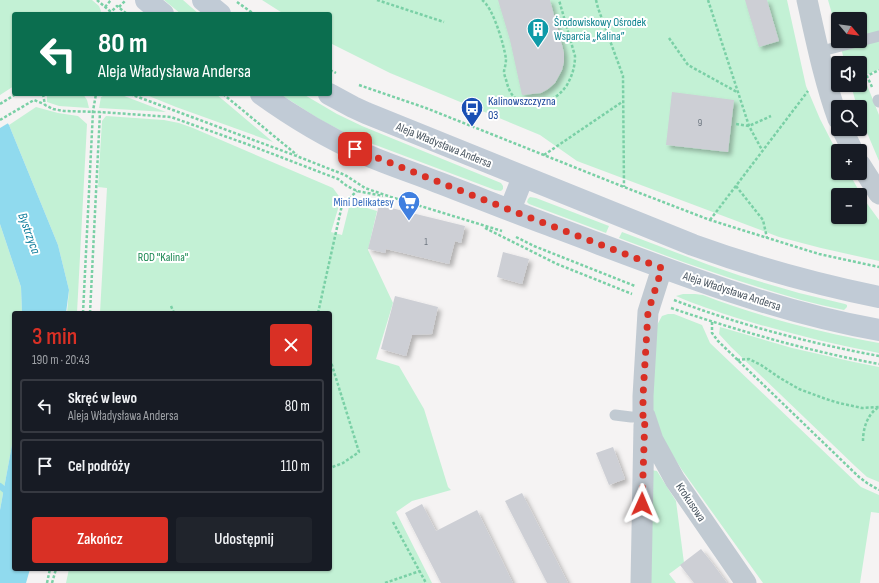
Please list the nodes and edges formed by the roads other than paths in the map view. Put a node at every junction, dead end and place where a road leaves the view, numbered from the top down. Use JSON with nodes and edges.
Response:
{"nodes":[{"id":1,"x":146,"y":0,"type":"edge"},
{"id":2,"x":203,"y":0,"type":"edge"},
{"id":3,"x":807,"y":0,"type":"edge"},
{"id":4,"x":161,"y":12,"type":"edge"},
{"id":5,"x":218,"y":12,"type":"edge"},
{"id":6,"x":879,"y":36,"type":"edge"},
{"id":7,"x":818,"y":52,"type":"junction"},
{"id":8,"x":264,"y":96,"type":"edge"},
{"id":9,"x":332,"y":96,"type":"edge"},
{"id":10,"x":832,"y":100,"type":"edge"},
{"id":11,"x":867,"y":175,"type":"edge"},
{"id":12,"x":523,"y":177,"type":"junction"},
{"id":13,"x":879,"y":194,"type":"edge"},
{"id":14,"x":510,"y":210,"type":"junction"},
{"id":15,"x":662,"y":268,"type":"junction"},
{"id":16,"x":872,"y":295,"type":"edge"},
{"id":17,"x":856,"y":325,"type":"junction"},
{"id":18,"x":879,"y":330,"type":"edge"},
{"id":19,"x":615,"y":415,"type":"dead end"},
{"id":20,"x":644,"y":417,"type":"junction"},
{"id":21,"x":641,"y":583,"type":"edge"},
{"id":22,"x":746,"y":583,"type":"edge"}],
"edges":[{"from":1,"to":4,"type":"main road"},
{"from":2,"to":5,"type":"main road"},
{"from":3,"to":7,"type":"street"},
{"from":6,"to":7,"type":"lane"},
{"from":7,"to":10,"type":"street"},
{"from":8,"to":14,"type":"main road","name":"Aleja Władysława Andersa"},
{"from":9,"to":12,"type":"main road","name":"Aleja Władysława Andersa"},
{"from":11,"to":13,"type":"street"},
{"from":12,"to":14,"type":"main road"},
{"from":12,"to":16,"type":"main road","name":"Aleja Władysława Andersa"},
{"from":14,"to":15,"type":"main road","name":"Aleja Władysława Andersa"},
{"from":15,"to":17,"type":"main road","name":"Aleja Władysława Andersa"},
{"from":15,"to":20,"type":"street"},
{"from":16,"to":17,"type":"main road"},
{"from":17,"to":18,"type":"main road","name":"Aleja Władysława Andersa"},
{"from":19,"to":20,"type":"lane"},
{"from":20,"to":21,"type":"street"},
{"from":20,"to":22,"type":"street","name":"Krokusowa"}]}
